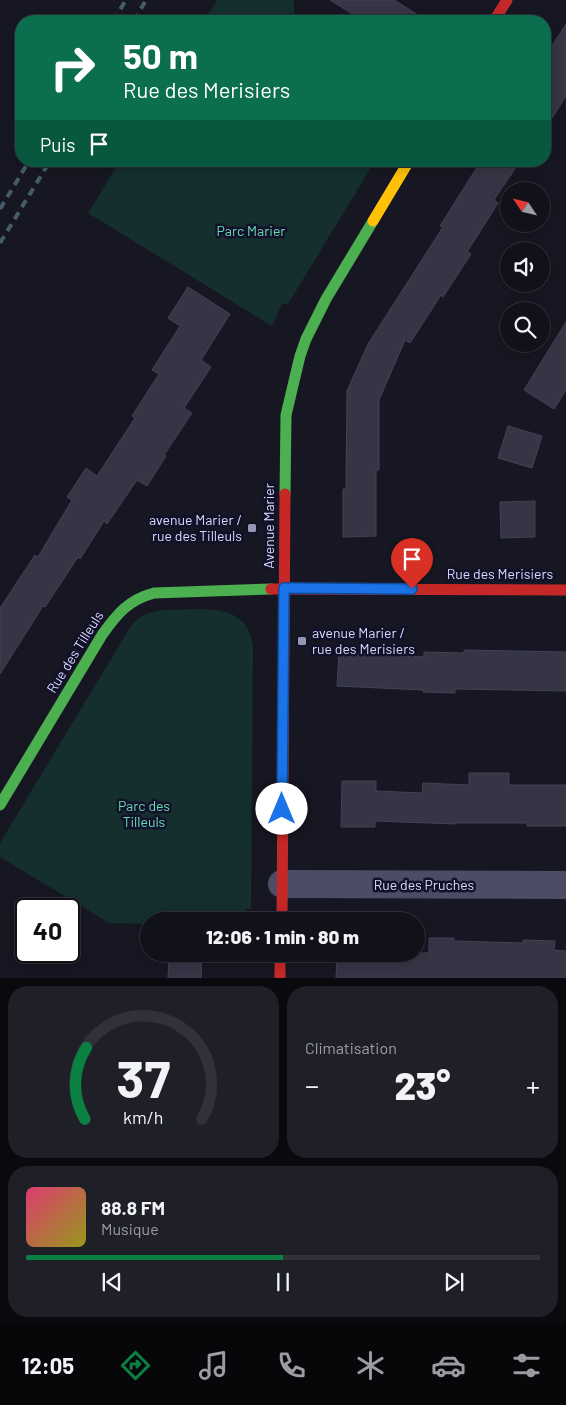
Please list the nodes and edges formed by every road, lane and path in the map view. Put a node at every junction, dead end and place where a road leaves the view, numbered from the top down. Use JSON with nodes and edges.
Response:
{"nodes":[{"id":1,"x":507,"y":0,"type":"edge"},
{"id":2,"x":498,"y":15,"type":"edge"},
{"id":3,"x":406,"y":167,"type":"edge"},
{"id":4,"x":284,"y":588,"type":"junction"},
{"id":5,"x":566,"y":590,"type":"edge"},
{"id":6,"x":0,"y":805,"type":"edge"},
{"id":7,"x":282,"y":884,"type":"junction"},
{"id":8,"x":566,"y":885,"type":"edge"},
{"id":9,"x":282,"y":912,"type":"edge"},
{"id":10,"x":280,"y":962,"type":"edge"},
{"id":11,"x":280,"y":978,"type":"edge"}],
"edges":[{"from":1,"to":2,"type":"street"},
{"from":3,"to":4,"type":"street","name":"Avenue Marier"},
{"from":4,"to":5,"type":"street","name":"Rue des Merisiers"},
{"from":4,"to":6,"type":"street","name":"Rue des Tilleuls"},
{"from":4,"to":7,"type":"street","name":"Avenue Marier"},
{"from":7,"to":8,"type":"street","name":"Rue des Pruches"},
{"from":7,"to":9,"type":"street","name":"Avenue Marier"},
{"from":10,"to":11,"type":"street"}]}
